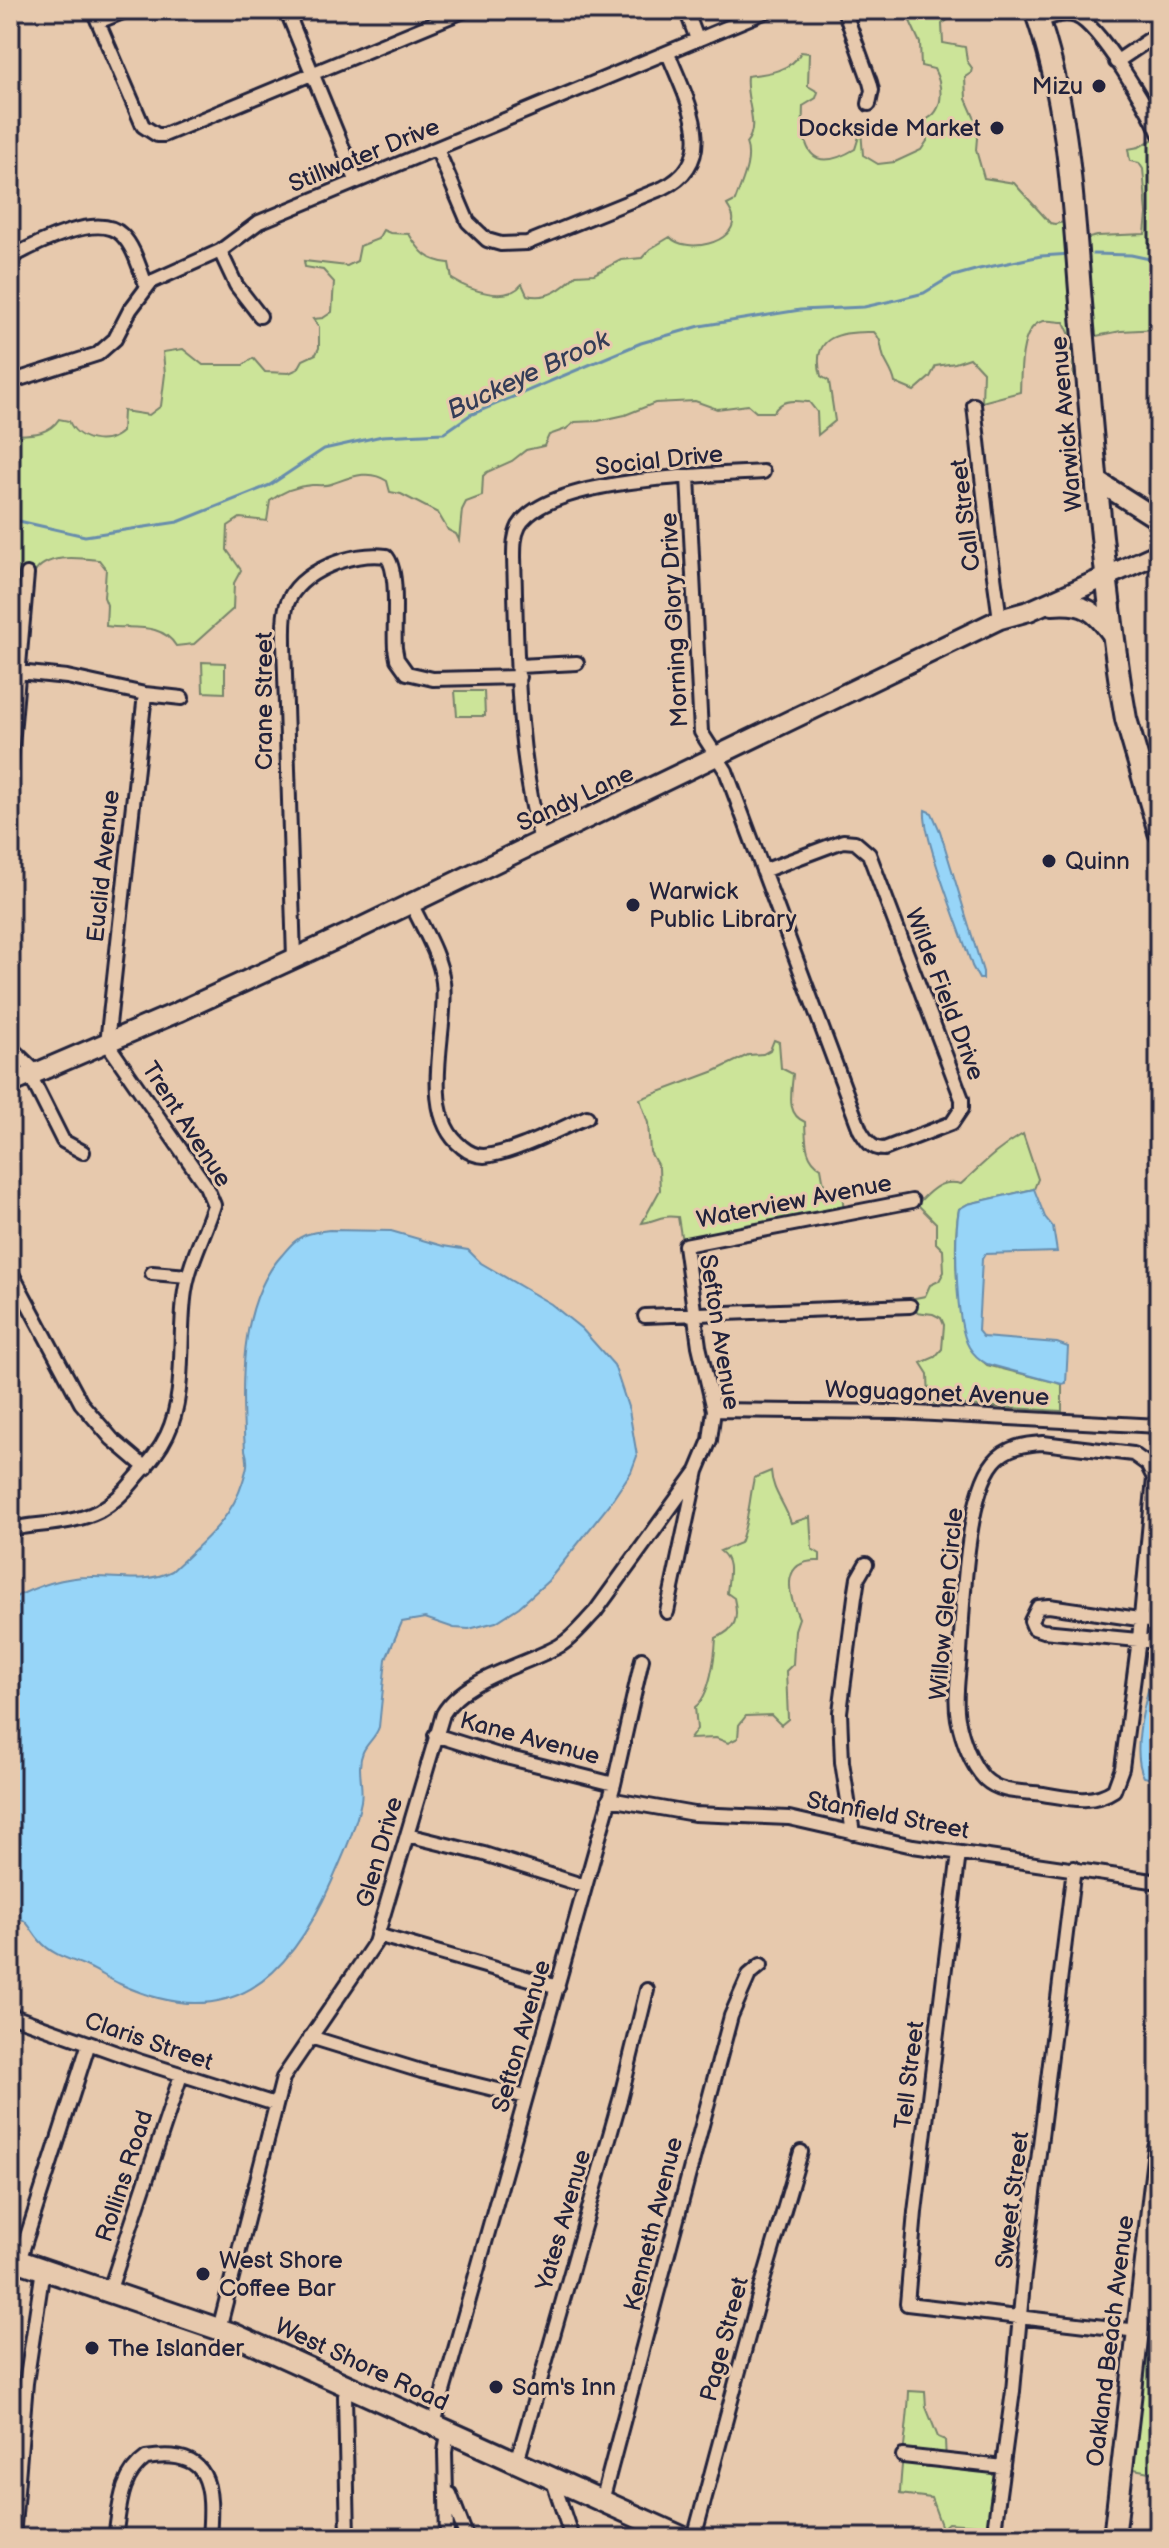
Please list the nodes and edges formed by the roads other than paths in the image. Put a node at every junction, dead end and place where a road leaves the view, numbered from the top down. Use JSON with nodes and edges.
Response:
{"nodes":[{"id":1,"x":128,"y":10,"type":"edge"},
{"id":2,"x":466,"y":10,"type":"edge"},
{"id":3,"x":686,"y":10,"type":"edge"},
{"id":4,"x":769,"y":10,"type":"edge"},
{"id":5,"x":844,"y":10,"type":"edge"},
{"id":6,"x":1037,"y":15,"type":"edge"},
{"id":7,"x":96,"y":16,"type":"edge"},
{"id":8,"x":290,"y":19,"type":"dead end"},
{"id":9,"x":1159,"y":33,"type":"edge"},
{"id":10,"x":697,"y":39,"type":"junction"},
{"id":11,"x":668,"y":53,"type":"junction"},
{"id":12,"x":1116,"y":62,"type":"junction"},
{"id":13,"x":312,"y":74,"type":"junction"},
{"id":14,"x":869,"y":104,"type":"dead end"},
{"id":15,"x":1159,"y":133,"type":"edge"},
{"id":16,"x":437,"y":149,"type":"junction"},
{"id":17,"x":356,"y":180,"type":"junction"},
{"id":18,"x":220,"y":251,"type":"junction"},
{"id":19,"x":10,"y":258,"type":"edge"},
{"id":20,"x":147,"y":287,"type":"junction"},
{"id":21,"x":260,"y":316,"type":"dead end"},
{"id":22,"x":10,"y":382,"type":"edge"},
{"id":23,"x":974,"y":405,"type":"dead end"},
{"id":24,"x":763,"y":472,"type":"dead end"},
{"id":25,"x":688,"y":477,"type":"junction"},
{"id":26,"x":1096,"y":480,"type":"junction"},
{"id":27,"x":1159,"y":520,"type":"edge"},
{"id":28,"x":1159,"y":553,"type":"edge"},
{"id":29,"x":27,"y":574,"type":"dead end"},
{"id":30,"x":1108,"y":574,"type":"junction"},
{"id":31,"x":1041,"y":605,"type":"junction"},
{"id":32,"x":1000,"y":619,"type":"junction"},
{"id":33,"x":1114,"y":637,"type":"junction"},
{"id":34,"x":577,"y":663,"type":"dead end"},
{"id":35,"x":18,"y":672,"type":"junction"},
{"id":36,"x":519,"y":672,"type":"junction"},
{"id":37,"x":145,"y":694,"type":"junction"},
{"id":38,"x":182,"y":698,"type":"dead end"},
{"id":39,"x":718,"y":756,"type":"junction"},
{"id":40,"x":10,"y":768,"type":"edge"},
{"id":41,"x":1159,"y":832,"type":"edge"},
{"id":42,"x":541,"y":841,"type":"junction"},
{"id":43,"x":763,"y":871,"type":"junction"},
{"id":44,"x":411,"y":903,"type":"junction"},
{"id":45,"x":294,"y":958,"type":"junction"},
{"id":46,"x":107,"y":1043,"type":"junction"},
{"id":47,"x":10,"y":1047,"type":"edge"},
{"id":48,"x":33,"y":1073,"type":"junction"},
{"id":49,"x":10,"y":1084,"type":"edge"},
{"id":50,"x":587,"y":1117,"type":"dead end"},
{"id":51,"x":83,"y":1152,"type":"dead end"},
{"id":52,"x":912,"y":1201,"type":"dead end"},
{"id":53,"x":685,"y":1245,"type":"joint"},
{"id":54,"x":10,"y":1270,"type":"edge"},
{"id":55,"x":152,"y":1273,"type":"dead end"},
{"id":56,"x":188,"y":1276,"type":"junction"},
{"id":57,"x":910,"y":1306,"type":"dead end"},
{"id":58,"x":694,"y":1315,"type":"junction"},
{"id":59,"x":645,"y":1316,"type":"dead end"},
{"id":60,"x":714,"y":1410,"type":"junction"},
{"id":61,"x":1159,"y":1426,"type":"edge"},
{"id":62,"x":146,"y":1468,"type":"junction"},
{"id":63,"x":697,"y":1471,"type":"junction"},
{"id":64,"x":10,"y":1529,"type":"edge"},
{"id":65,"x":866,"y":1564,"type":"dead end"},
{"id":66,"x":667,"y":1612,"type":"dead end"},
{"id":67,"x":1103,"y":1612,"type":"junction"},
{"id":68,"x":1140,"y":1619,"type":"junction"},
{"id":69,"x":1159,"y":1622,"type":"edge"},
{"id":70,"x":1101,"y":1637,"type":"junction"},
{"id":71,"x":1139,"y":1639,"type":"junction"},
{"id":72,"x":1159,"y":1642,"type":"edge"},
{"id":73,"x":642,"y":1659,"type":"dead end"},
{"id":74,"x":435,"y":1735,"type":"junction"},
{"id":75,"x":614,"y":1784,"type":"junction"},
{"id":76,"x":609,"y":1799,"type":"junction"},
{"id":77,"x":853,"y":1833,"type":"junction"},
{"id":78,"x":407,"y":1835,"type":"junction"},
{"id":79,"x":959,"y":1853,"type":"junction"},
{"id":80,"x":1074,"y":1868,"type":"junction"},
{"id":81,"x":1159,"y":1882,"type":"edge"},
{"id":82,"x":585,"y":1886,"type":"junction"},
{"id":83,"x":377,"y":1935,"type":"junction"},
{"id":84,"x":761,"y":1965,"type":"dead end"},
{"id":85,"x":558,"y":1987,"type":"junction"},
{"id":86,"x":647,"y":1990,"type":"dead end"},
{"id":87,"x":10,"y":2015,"type":"edge"},
{"id":88,"x":310,"y":2037,"type":"junction"},
{"id":89,"x":89,"y":2043,"type":"junction"},
{"id":90,"x":181,"y":2075,"type":"junction"},
{"id":91,"x":526,"y":2097,"type":"junction"},
{"id":92,"x":275,"y":2104,"type":"junction"},
{"id":93,"x":1159,"y":2149,"type":"edge"},
{"id":94,"x":801,"y":2152,"type":"dead end"},
{"id":95,"x":15,"y":2259,"type":"edge"},
{"id":96,"x":43,"y":2269,"type":"junction"},
{"id":97,"x":109,"y":2292,"type":"junction"},
{"id":98,"x":1020,"y":2317,"type":"junction"},
{"id":99,"x":219,"y":2329,"type":"junction"},
{"id":100,"x":1138,"y":2331,"type":"junction"},
{"id":101,"x":349,"y":2386,"type":"junction"},
{"id":102,"x":441,"y":2428,"type":"junction"},
{"id":103,"x":903,"y":2456,"type":"dead end"},
{"id":104,"x":517,"y":2462,"type":"junction"},
{"id":105,"x":1003,"y":2467,"type":"junction"},
{"id":106,"x":552,"y":2478,"type":"junction"},
{"id":107,"x":447,"y":2483,"type":"junction"},
{"id":108,"x":602,"y":2501,"type":"junction"},
{"id":109,"x":677,"y":2536,"type":"edge"},
{"id":110,"x":13,"y":2538,"type":"edge"},
{"id":111,"x":115,"y":2538,"type":"edge"},
{"id":112,"x":209,"y":2538,"type":"edge"},
{"id":113,"x":348,"y":2538,"type":"edge"},
{"id":114,"x":447,"y":2538,"type":"edge"},
{"id":115,"x":467,"y":2538,"type":"edge"},
{"id":116,"x":572,"y":2538,"type":"edge"},
{"id":117,"x":694,"y":2538,"type":"edge"},
{"id":118,"x":993,"y":2538,"type":"edge"},
{"id":119,"x":1114,"y":2538,"type":"edge"}],
"edges":[{"from":1,"to":7,"type":"street"},
{"from":2,"to":13,"type":"street"},
{"from":3,"to":10,"type":"street"},
{"from":4,"to":10,"type":"street","name":"Stillwater Drive"},
{"from":5,"to":14,"type":"street"},
{"from":6,"to":12,"type":"street"},
{"from":6,"to":26,"type":"main road","name":"Warwick Avenue"},
{"from":7,"to":13,"type":"street"},
{"from":8,"to":13,"type":"street"},
{"from":9,"to":12,"type":"street"},
{"from":10,"to":11,"type":"street","name":"Stillwater Drive"},
{"from":11,"to":16,"type":"street","name":"Stillwater Drive"},
{"from":11,"to":16,"type":"street"},
{"from":12,"to":15,"type":"street"},
{"from":13,"to":17,"type":"street"},
{"from":16,"to":17,"type":"street","name":"Stillwater Drive"},
{"from":17,"to":18,"type":"street","name":"Stillwater Drive"},
{"from":18,"to":20,"type":"street","name":"Stillwater Drive"},
{"from":18,"to":21,"type":"street"},
{"from":19,"to":20,"type":"street"},
{"from":20,"to":22,"type":"street","name":"Stillwater Drive"},
{"from":23,"to":32,"type":"street","name":"Call Street"},
{"from":24,"to":25,"type":"street","name":"Social Drive"},
{"from":25,"to":36,"type":"street","name":"Social Drive"},
{"from":25,"to":39,"type":"street","name":"Morning Glory Drive"},
{"from":26,"to":27,"type":"main road"},
{"from":26,"to":30,"type":"main road","name":"Warwick Avenue"},
{"from":28,"to":30,"type":"main road","name":"Sandy Lane"},
{"from":29,"to":35,"type":"street"},
{"from":30,"to":31,"type":"main road","name":"Sandy Lane"},
{"from":30,"to":33,"type":"main road","name":"Warwick Avenue"},
{"from":31,"to":32,"type":"main road","name":"Sandy Lane"},
{"from":31,"to":33,"type":"main road"},
{"from":32,"to":39,"type":"main road","name":"Sandy Lane"},
{"from":33,"to":41,"type":"main road","name":"Warwick Avenue"},
{"from":34,"to":36,"type":"street"},
{"from":35,"to":37,"type":"street"},
{"from":35,"to":40,"type":"street"},
{"from":36,"to":42,"type":"street","name":"Social Drive"},
{"from":36,"to":45,"type":"street","name":"Crane Street"},
{"from":37,"to":38,"type":"street"},
{"from":37,"to":46,"type":"street","name":"Euclid Avenue"},
{"from":39,"to":42,"type":"main road","name":"Sandy Lane"},
{"from":39,"to":43,"type":"street","name":"Wilde Field Drive"},
{"from":42,"to":44,"type":"main road","name":"Sandy Lane"},
{"from":43,"to":43,"type":"street","name":"Wilde Field Drive"},
{"from":44,"to":45,"type":"main road","name":"Sandy Lane"},
{"from":44,"to":50,"type":"street"},
{"from":45,"to":46,"type":"main road","name":"Sandy Lane"},
{"from":46,"to":48,"type":"main road","name":"Sandy Lane"},
{"from":46,"to":56,"type":"street","name":"Trent Avenue"},
{"from":47,"to":48,"type":"street"},
{"from":48,"to":49,"type":"main road","name":"Sandy Lane"},
{"from":48,"to":51,"type":"street"},
{"from":52,"to":53,"type":"street","name":"Waterview Avenue"},
{"from":53,"to":58,"type":"street","name":"Sefton Avenue"},
{"from":54,"to":62,"type":"street"},
{"from":55,"to":56,"type":"street"},
{"from":56,"to":62,"type":"street","name":"Trent Avenue"},
{"from":57,"to":58,"type":"street"},
{"from":58,"to":59,"type":"street"},
{"from":58,"to":60,"type":"street","name":"Sefton Avenue"},
{"from":60,"to":61,"type":"street","name":"Woguagonet Avenue"},
{"from":60,"to":63,"type":"street","name":"Sefton Avenue"},
{"from":62,"to":64,"type":"street","name":"Trent Avenue"},
{"from":63,"to":66,"type":"street","name":"Sefton Avenue"},
{"from":63,"to":74,"type":"street","name":"Glen Drive"},
{"from":65,"to":77,"type":"street"},
{"from":67,"to":68,"type":"street"},
{"from":67,"to":70,"type":"street"},
{"from":67,"to":70,"type":"street"},
{"from":68,"to":69,"type":"street"},
{"from":68,"to":71,"type":"street","name":"Willow Glen Circle"},
{"from":68,"to":71,"type":"street","name":"Willow Glen Circle"},
{"from":70,"to":71,"type":"street"},
{"from":71,"to":72,"type":"street"},
{"from":73,"to":75,"type":"street","name":"Sefton Avenue"},
{"from":74,"to":75,"type":"street","name":"Kane Avenue"},
{"from":74,"to":78,"type":"street","name":"Glen Drive"},
{"from":75,"to":76,"type":"street","name":"Sefton Avenue"},
{"from":76,"to":77,"type":"street","name":"Stanfield Street"},
{"from":76,"to":82,"type":"street","name":"Sefton Avenue"},
{"from":77,"to":79,"type":"street","name":"Stanfield Street"},
{"from":78,"to":82,"type":"street"},
{"from":78,"to":83,"type":"street","name":"Glen Drive"},
{"from":79,"to":80,"type":"street","name":"Stanfield Street"},
{"from":79,"to":98,"type":"street","name":"Tell Street"},
{"from":80,"to":81,"type":"street","name":"Stanfield Street"},
{"from":80,"to":98,"type":"street","name":"Sweet Street"},
{"from":82,"to":85,"type":"street","name":"Sefton Avenue"},
{"from":83,"to":85,"type":"street"},
{"from":83,"to":88,"type":"street","name":"Glen Drive"},
{"from":84,"to":108,"type":"street","name":"Kenneth Avenue"},
{"from":85,"to":91,"type":"street","name":"Sefton Avenue"},
{"from":86,"to":104,"type":"street","name":"Yates Avenue"},
{"from":87,"to":89,"type":"street","name":"Claris Street"},
{"from":88,"to":91,"type":"street"},
{"from":88,"to":92,"type":"street","name":"Glen Drive"},
{"from":89,"to":90,"type":"street","name":"Claris Street"},
{"from":89,"to":95,"type":"street"},
{"from":90,"to":92,"type":"street","name":"Claris Street"},
{"from":90,"to":97,"type":"street","name":"Rollins Road"},
{"from":91,"to":102,"type":"street","name":"Sefton Avenue"},
{"from":92,"to":99,"type":"street","name":"Glen Drive"},
{"from":93,"to":100,"type":"main road","name":"Oakland Beach Avenue"},
{"from":94,"to":117,"type":"street","name":"Page Street"},
{"from":95,"to":96,"type":"main road","name":"West Shore Road"},
{"from":96,"to":97,"type":"main road","name":"West Shore Road"},
{"from":96,"to":110,"type":"street"},
{"from":97,"to":99,"type":"main road","name":"West Shore Road"},
{"from":98,"to":100,"type":"street"},
{"from":98,"to":105,"type":"street","name":"Sweet Street"},
{"from":99,"to":101,"type":"main road","name":"West Shore Road"},
{"from":100,"to":119,"type":"main road","name":"Oakland Beach Avenue"},
{"from":101,"to":102,"type":"main road","name":"West Shore Road"},
{"from":101,"to":113,"type":"street"},
{"from":102,"to":104,"type":"main road","name":"West Shore Road"},
{"from":102,"to":107,"type":"street","name":"Sefton Avenue"},
{"from":103,"to":105,"type":"street"},
{"from":104,"to":106,"type":"main road","name":"West Shore Road"},
{"from":105,"to":118,"type":"street","name":"Sweet Street"},
{"from":106,"to":108,"type":"main road","name":"West Shore Road"},
{"from":106,"to":116,"type":"street"},
{"from":107,"to":114,"type":"street","name":"Sefton Avenue"},
{"from":107,"to":115,"type":"street"},
{"from":108,"to":109,"type":"main road","name":"West Shore Road"},
{"from":111,"to":112,"type":"street"}]}
